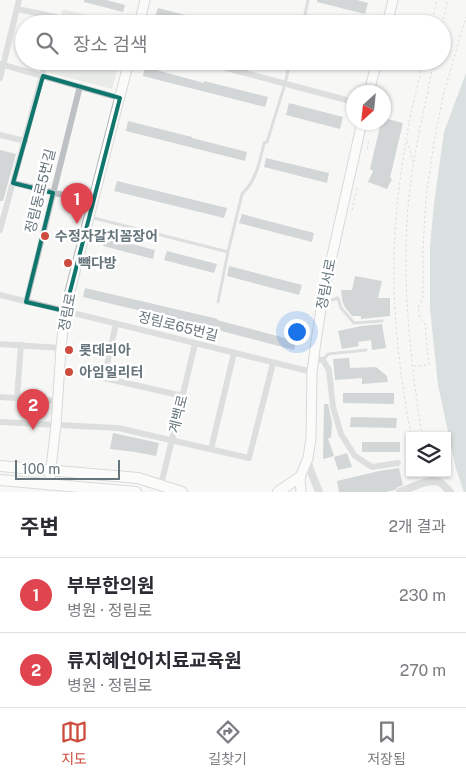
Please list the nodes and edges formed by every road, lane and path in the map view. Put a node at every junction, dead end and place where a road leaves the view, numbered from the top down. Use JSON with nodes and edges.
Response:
{"nodes":[{"id":1,"x":19,"y":0,"type":"edge"},
{"id":2,"x":145,"y":0,"type":"edge"},
{"id":3,"x":308,"y":0,"type":"edge"},
{"id":4,"x":392,"y":0,"type":"edge"},
{"id":5,"x":437,"y":0,"type":"edge"},
{"id":6,"x":448,"y":0,"type":"edge"},
{"id":7,"x":17,"y":9,"type":"junction"},
{"id":8,"x":15,"y":15,"type":"edge"},
{"id":9,"x":38,"y":15,"type":"edge"},
{"id":10,"x":141,"y":15,"type":"edge"},
{"id":11,"x":305,"y":15,"type":"edge"},
{"id":12,"x":388,"y":15,"type":"edge"},
{"id":13,"x":433,"y":15,"type":"edge"},
{"id":14,"x":444,"y":15,"type":"edge"},
{"id":15,"x":15,"y":16,"type":"edge"},
{"id":16,"x":466,"y":17,"type":"edge"},
{"id":17,"x":2,"y":65,"type":"edge"},
{"id":18,"x":15,"y":68,"type":"edge"},
{"id":19,"x":451,"y":68,"type":"edge"},
{"id":20,"x":21,"y":70,"type":"edge"},
{"id":21,"x":44,"y":70,"type":"edge"},
{"id":22,"x":127,"y":70,"type":"edge"},
{"id":23,"x":234,"y":70,"type":"edge"},
{"id":24,"x":288,"y":70,"type":"edge"},
{"id":25,"x":375,"y":70,"type":"edge"},
{"id":26,"x":421,"y":70,"type":"edge"},
{"id":27,"x":432,"y":70,"type":"edge"},
{"id":28,"x":450,"y":70,"type":"edge"},
{"id":29,"x":43,"y":76,"type":"junction"},
{"id":30,"x":0,"y":78,"type":"edge"},
{"id":31,"x":286,"y":84,"type":"junction"},
{"id":32,"x":371,"y":85,"type":"edge"},
{"id":33,"x":80,"y":86,"type":"junction"},
{"id":34,"x":120,"y":98,"type":"junction"},
{"id":35,"x":346,"y":100,"type":"edge"},
{"id":36,"x":409,"y":123,"type":"junction"},
{"id":37,"x":360,"y":130,"type":"edge"},
{"id":38,"x":0,"y":135,"type":"edge"},
{"id":39,"x":369,"y":139,"type":"dead end"},
{"id":40,"x":25,"y":141,"type":"junction"},
{"id":41,"x":367,"y":149,"type":"dead end"},
{"id":42,"x":413,"y":162,"type":"junction"},
{"id":43,"x":13,"y":183,"type":"junction"},
{"id":44,"x":358,"y":186,"type":"dead end"},
{"id":45,"x":53,"y":192,"type":"junction"},
{"id":46,"x":93,"y":202,"type":"junction"},
{"id":47,"x":352,"y":210,"type":"dead end"},
{"id":48,"x":2,"y":217,"type":"edge"},
{"id":49,"x":89,"y":217,"type":"junction"},
{"id":50,"x":0,"y":230,"type":"edge"},
{"id":51,"x":228,"y":252,"type":"junction"},
{"id":52,"x":0,"y":295,"type":"edge"},
{"id":53,"x":332,"y":300,"type":"dead end"},
{"id":54,"x":26,"y":302,"type":"junction"},
{"id":55,"x":218,"y":302,"type":"dead end"},
{"id":56,"x":65,"y":311,"type":"junction"},
{"id":57,"x":382,"y":321,"type":"dead end"},
{"id":58,"x":116,"y":324,"type":"junction"},
{"id":59,"x":0,"y":344,"type":"edge"},
{"id":60,"x":196,"y":344,"type":"junction"},
{"id":61,"x":21,"y":345,"type":"junction"},
{"id":62,"x":61,"y":348,"type":"junction"},
{"id":63,"x":366,"y":350,"type":"dead end"},
{"id":64,"x":234,"y":353,"type":"junction"},
{"id":65,"x":318,"y":360,"type":"junction"},
{"id":66,"x":273,"y":362,"type":"junction"},
{"id":67,"x":413,"y":366,"type":"junction"},
{"id":68,"x":312,"y":372,"type":"junction"},
{"id":69,"x":183,"y":396,"type":"junction"},
{"id":70,"x":0,"y":397,"type":"edge"},
{"id":71,"x":17,"y":398,"type":"junction"},
{"id":72,"x":58,"y":401,"type":"junction"},
{"id":73,"x":0,"y":422,"type":"edge"},
{"id":74,"x":56,"y":425,"type":"junction"},
{"id":75,"x":410,"y":432,"type":"edge"},
{"id":76,"x":421,"y":432,"type":"edge"},
{"id":77,"x":172,"y":440,"type":"junction"},
{"id":78,"x":211,"y":449,"type":"junction"},
{"id":79,"x":308,"y":458,"type":"junction"},
{"id":80,"x":398,"y":463,"type":"dead end"},
{"id":81,"x":0,"y":466,"type":"edge"},
{"id":82,"x":50,"y":470,"type":"junction"},
{"id":83,"x":300,"y":477,"type":"junction"},
{"id":84,"x":0,"y":480,"type":"edge"},
{"id":85,"x":49,"y":485,"type":"junction"},
{"id":86,"x":161,"y":485,"type":"junction"},
{"id":87,"x":136,"y":492,"type":"edge"},
{"id":88,"x":182,"y":492,"type":"edge"},
{"id":89,"x":278,"y":492,"type":"edge"},
{"id":90,"x":301,"y":492,"type":"edge"},
{"id":91,"x":319,"y":492,"type":"edge"},
{"id":92,"x":400,"y":492,"type":"edge"},
{"id":93,"x":450,"y":492,"type":"edge"}],
"edges":[{"from":1,"to":7,"type":"street"},
{"from":2,"to":10,"type":"main road"},
{"from":3,"to":11,"type":"lane"},
{"from":4,"to":12,"type":"main road"},
{"from":5,"to":13,"type":"path"},
{"from":6,"to":14,"type":"path"},
{"from":7,"to":8,"type":"street"},
{"from":7,"to":9,"type":"street"},
{"from":15,"to":17,"type":"street"},
{"from":16,"to":19,"type":"path"},
{"from":17,"to":18,"type":"street"},
{"from":17,"to":30,"type":"street"},
{"from":20,"to":29,"type":"street"},
{"from":21,"to":29,"type":"street"},
{"from":22,"to":34,"type":"main road","name":"정림로"},
{"from":23,"to":31,"type":"street"},
{"from":24,"to":31,"type":"lane"},
{"from":25,"to":32,"type":"main road"},
{"from":26,"to":36,"type":"path"},
{"from":27,"to":42,"type":"path"},
{"from":28,"to":67,"type":"path"},
{"from":29,"to":33,"type":"street"},
{"from":29,"to":40,"type":"street"},
{"from":31,"to":35,"type":"street"},
{"from":31,"to":51,"type":"lane"},
{"from":33,"to":34,"type":"street"},
{"from":33,"to":45,"type":"street","name":"정림동로5번길"},
{"from":34,"to":46,"type":"main road","name":"정림로"},
{"from":36,"to":42,"type":"path"},
{"from":36,"to":75,"type":"path"},
{"from":37,"to":65,"type":"main road","name":"정림서로"},
{"from":38,"to":40,"type":"street"},
{"from":39,"to":41,"type":"path"},
{"from":40,"to":43,"type":"street"},
{"from":42,"to":67,"type":"path"},
{"from":43,"to":45,"type":"street"},
{"from":43,"to":48,"type":"street"},
{"from":44,"to":47,"type":"path"},
{"from":45,"to":46,"type":"street"},
{"from":45,"to":54,"type":"street","name":"정림동로5번길"},
{"from":46,"to":49,"type":"main road","name":"정림로"},
{"from":48,"to":50,"type":"street"},
{"from":49,"to":51,"type":"lane"},
{"from":49,"to":56,"type":"main road","name":"정림로"},
{"from":51,"to":55,"type":"lane"},
{"from":52,"to":54,"type":"street","name":"정림로65번길"},
{"from":53,"to":57,"type":"lane"},
{"from":54,"to":56,"type":"street","name":"정림로65번길"},
{"from":56,"to":58,"type":"street","name":"정림로65번길"},
{"from":56,"to":62,"type":"main road","name":"정림로"},
{"from":58,"to":60,"type":"street","name":"정림로65번길"},
{"from":58,"to":69,"type":"street","name":"정림로65번길"},
{"from":59,"to":61,"type":"street"},
{"from":60,"to":64,"type":"street","name":"정림로65번길"},
{"from":60,"to":69,"type":"street","name":"계백로"},
{"from":61,"to":62,"type":"street"},
{"from":61,"to":71,"type":"street"},
{"from":62,"to":72,"type":"main road","name":"정림로"},
{"from":63,"to":65,"type":"lane"},
{"from":64,"to":66,"type":"street","name":"정림로65번길"},
{"from":64,"to":78,"type":"street","name":"정림로65번길"},
{"from":65,"to":68,"type":"main road","name":"정림서로"},
{"from":65,"to":80,"type":"street"},
{"from":66,"to":68,"type":"street","name":"정림로65번길"},
{"from":66,"to":78,"type":"street"},
{"from":67,"to":76,"type":"path"},
{"from":68,"to":79,"type":"main road","name":"정림서로"},
{"from":69,"to":77,"type":"street","name":"계백로"},
{"from":70,"to":71,"type":"street"},
{"from":71,"to":72,"type":"street"},
{"from":72,"to":74,"type":"main road","name":"정림로"},
{"from":73,"to":74,"type":"street"},
{"from":74,"to":77,"type":"street"},
{"from":74,"to":82,"type":"main road","name":"정림로"},
{"from":77,"to":78,"type":"street"},
{"from":77,"to":86,"type":"street","name":"계백로"},
{"from":79,"to":83,"type":"main road","name":"정림서로"},
{"from":79,"to":91,"type":"street"},
{"from":81,"to":82,"type":"main road"},
{"from":82,"to":85,"type":"main road","name":"정림로"},
{"from":82,"to":86,"type":"main road"},
{"from":83,"to":89,"type":"main road"},
{"from":83,"to":90,"type":"main road"},
{"from":84,"to":85,"type":"main road"},
{"from":85,"to":87,"type":"main road"},
{"from":86,"to":88,"type":"main road"},
{"from":92,"to":93,"type":"street"}]}
